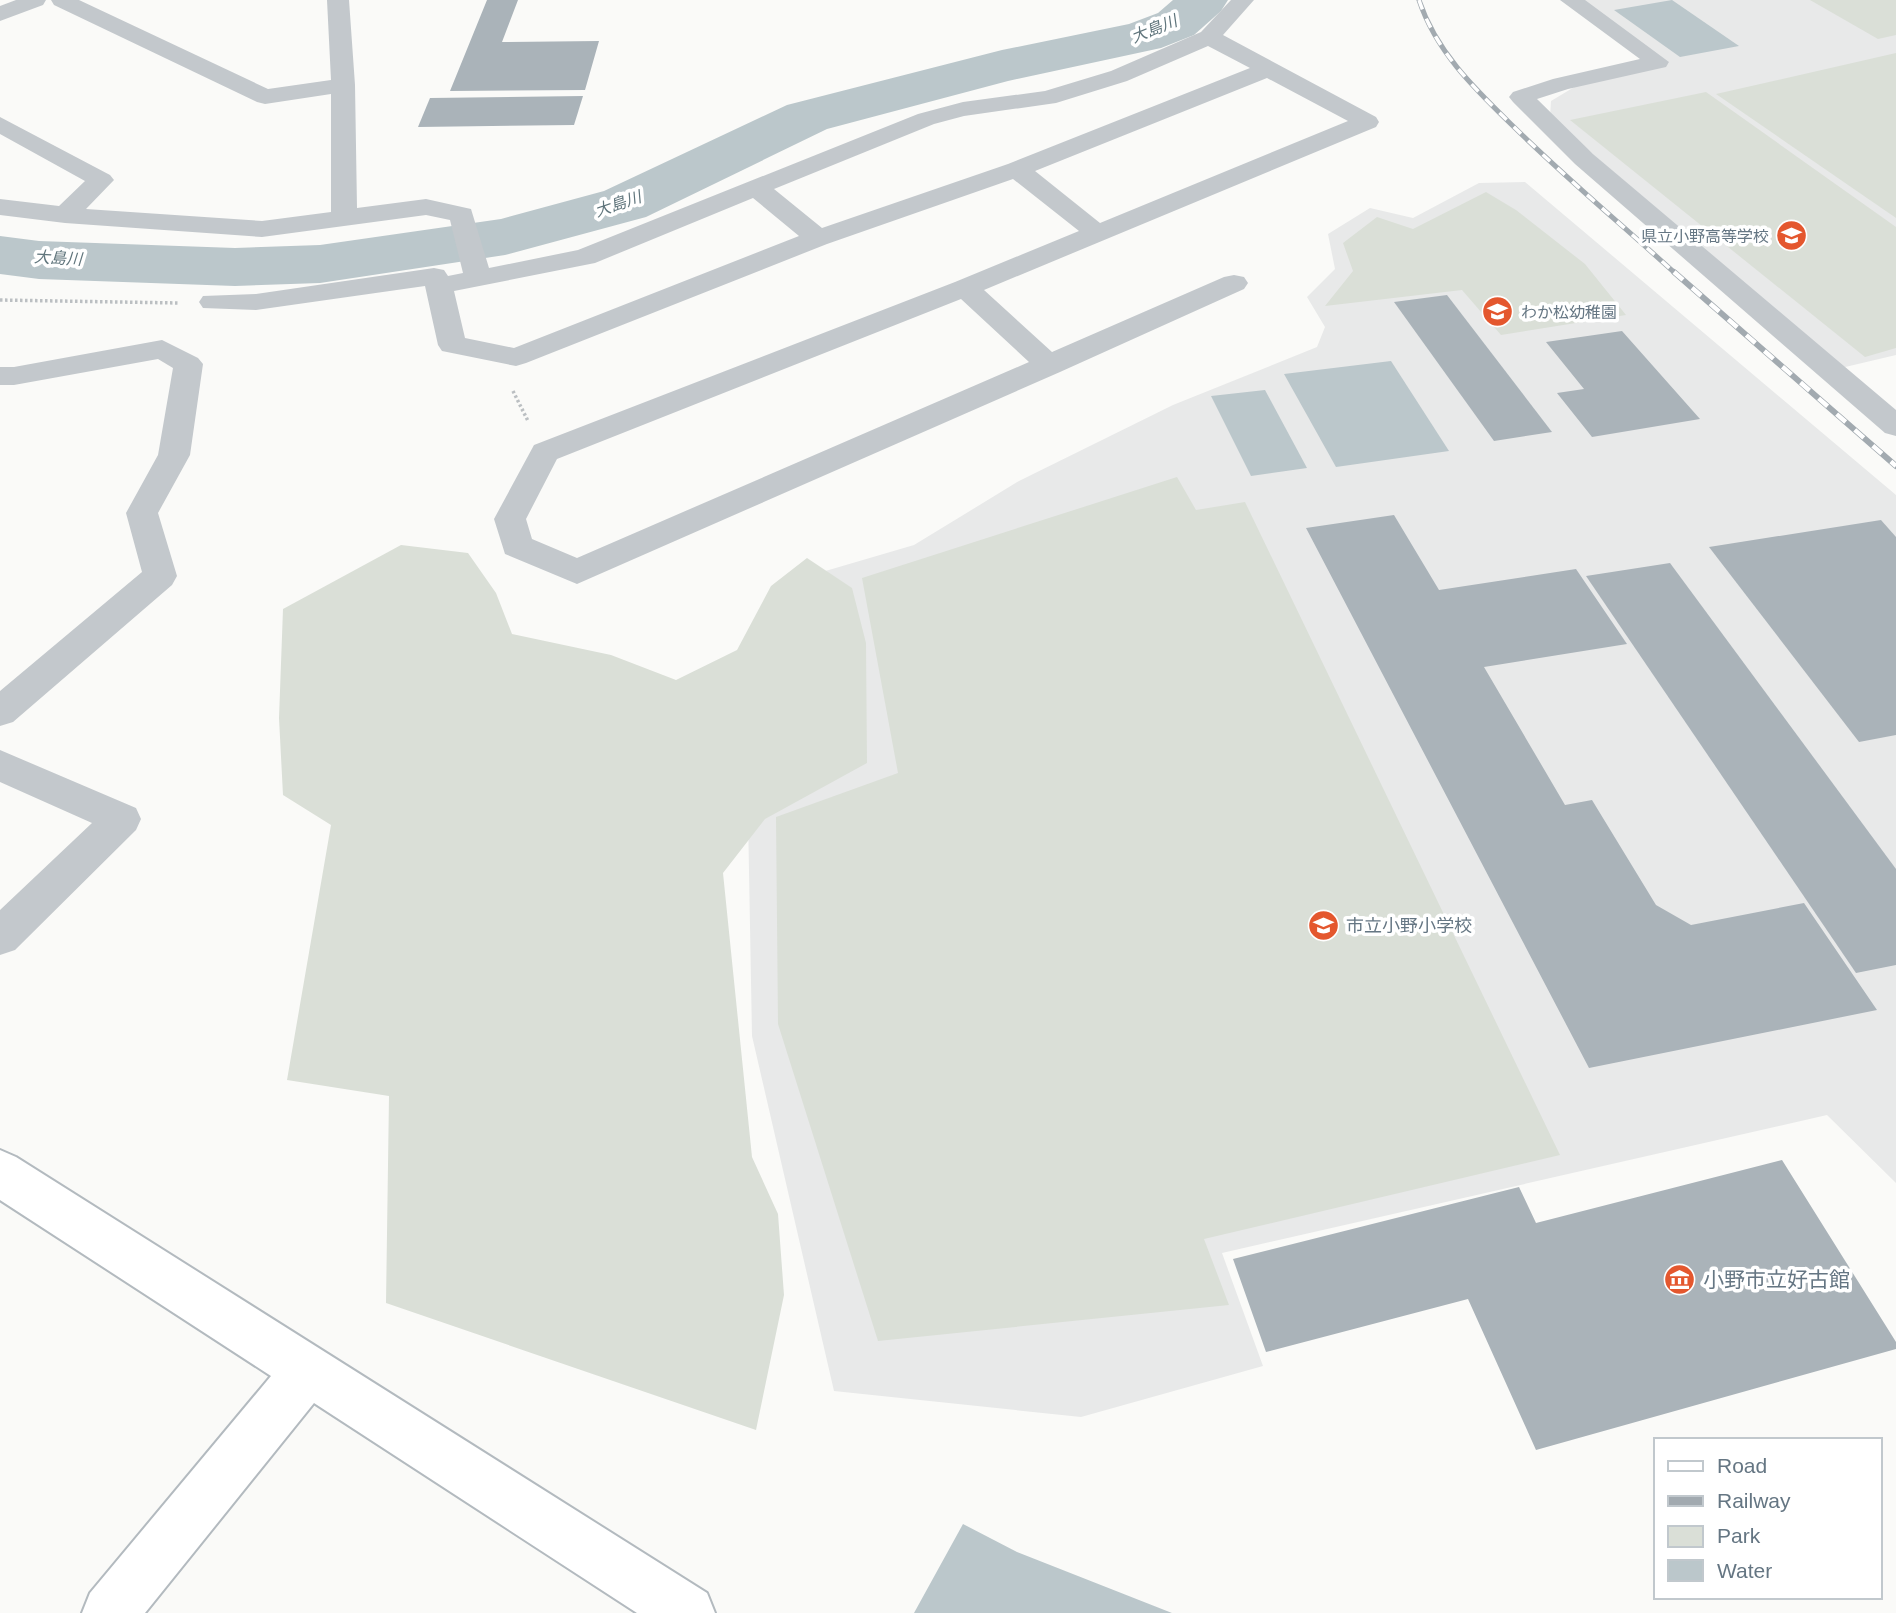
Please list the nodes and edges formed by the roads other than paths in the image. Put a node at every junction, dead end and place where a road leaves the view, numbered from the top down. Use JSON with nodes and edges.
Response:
{"nodes":[{"id":1,"x":35,"y":0,"type":"edge"},
{"id":2,"x":62,"y":0,"type":"edge"},
{"id":3,"x":338,"y":0,"type":"edge"},
{"id":4,"x":1243,"y":0,"type":"edge"},
{"id":5,"x":1571,"y":0,"type":"edge"},
{"id":6,"x":0,"y":14,"type":"edge"},
{"id":7,"x":1209,"y":37,"type":"junction"},
{"id":8,"x":1269,"y":69,"type":"junction"},
{"id":9,"x":343,"y":85,"type":"junction"},
{"id":10,"x":0,"y":124,"type":"edge"},
{"id":11,"x":1017,"y":169,"type":"junction"},
{"id":12,"x":758,"y":189,"type":"junction"},
{"id":13,"x":0,"y":207,"type":"edge"},
{"id":14,"x":65,"y":215,"type":"junction"},
{"id":15,"x":344,"y":218,"type":"junction"},
{"id":16,"x":1097,"y":233,"type":"junction"},
{"id":17,"x":818,"y":238,"type":"junction"},
{"id":18,"x":478,"y":277,"type":"junction"},
{"id":19,"x":1234,"y":283,"type":"dead end"},
{"id":20,"x":439,"y":286,"type":"junction"},
{"id":21,"x":965,"y":288,"type":"junction"},
{"id":22,"x":213,"y":302,"type":"road end"},
{"id":23,"x":1049,"y":366,"type":"junction"},
{"id":24,"x":0,"y":376,"type":"edge"},
{"id":25,"x":1896,"y":426,"type":"edge"},
{"id":26,"x":0,"y":712,"type":"edge"},
{"id":27,"x":0,"y":765,"type":"edge"},
{"id":28,"x":0,"y":937,"type":"edge"},
{"id":29,"x":0,"y":1173,"type":"edge"},
{"id":30,"x":307,"y":1372,"type":"junction"},
{"id":31,"x":110,"y":1613,"type":"edge"},
{"id":32,"x":687,"y":1613,"type":"edge"}],
"edges":[{"from":1,"to":6,"type":"street"},
{"from":2,"to":9,"type":"street"},
{"from":3,"to":9,"type":"street"},
{"from":4,"to":7,"type":"street"},
{"from":5,"to":25,"type":"street"},
{"from":7,"to":8,"type":"street"},
{"from":7,"to":12,"type":"street"},
{"from":8,"to":11,"type":"street"},
{"from":8,"to":16,"type":"street"},
{"from":9,"to":15,"type":"street"},
{"from":10,"to":14,"type":"street"},
{"from":11,"to":16,"type":"street"},
{"from":11,"to":17,"type":"street"},
{"from":12,"to":17,"type":"street"},
{"from":12,"to":18,"type":"street"},
{"from":13,"to":14,"type":"street"},
{"from":14,"to":15,"type":"street"},
{"from":15,"to":18,"type":"street"},
{"from":16,"to":21,"type":"street"},
{"from":17,"to":20,"type":"street"},
{"from":18,"to":20,"type":"street"},
{"from":19,"to":23,"type":"street"},
{"from":20,"to":22,"type":"street"},
{"from":21,"to":23,"type":"street"},
{"from":21,"to":23,"type":"street"},
{"from":24,"to":26,"type":"street"},
{"from":27,"to":28,"type":"street"},
{"from":29,"to":30,"type":"street"},
{"from":30,"to":31,"type":"street"},
{"from":30,"to":32,"type":"street"}]}
